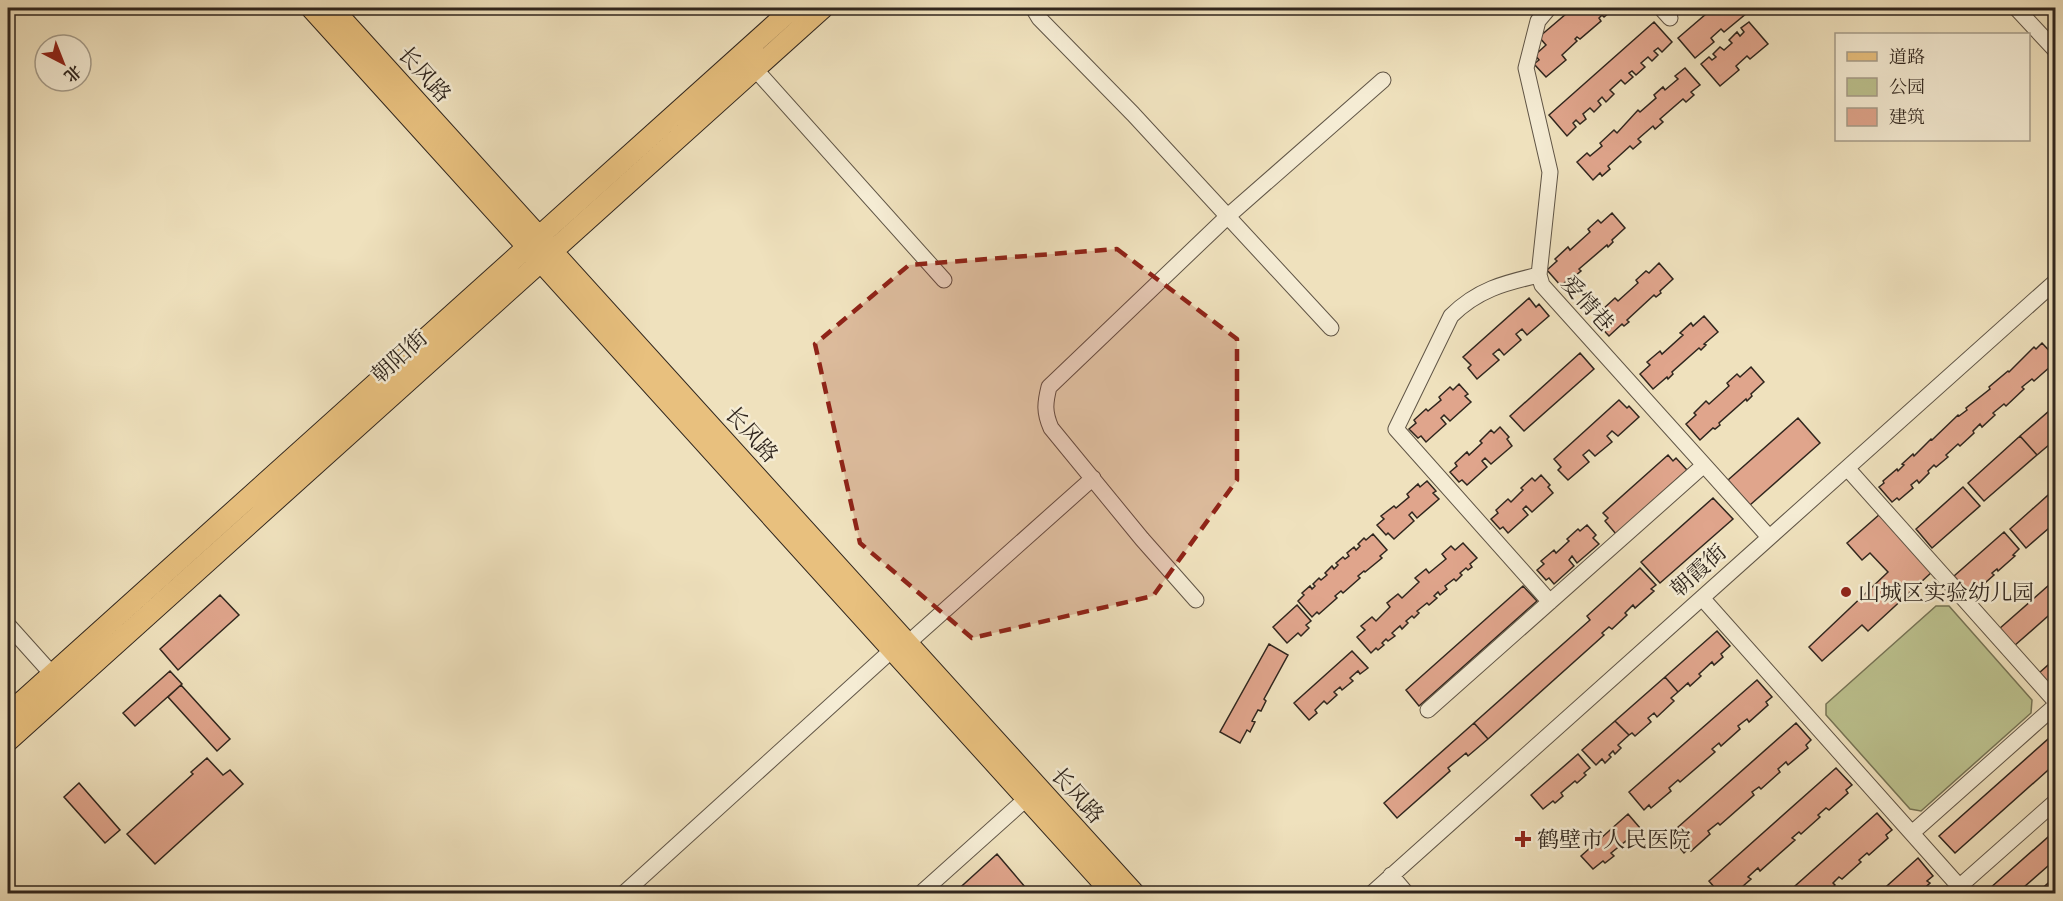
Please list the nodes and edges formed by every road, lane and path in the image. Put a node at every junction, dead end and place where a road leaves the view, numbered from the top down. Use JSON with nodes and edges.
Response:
{"nodes":[{"id":1,"x":311,"y":8,"type":"edge"},
{"id":2,"x":332,"y":8,"type":"edge"},
{"id":3,"x":793,"y":8,"type":"edge"},
{"id":4,"x":823,"y":8,"type":"edge"},
{"id":5,"x":1033,"y":8,"type":"edge"},
{"id":6,"x":1549,"y":8,"type":"edge"},
{"id":7,"x":2016,"y":8,"type":"edge"},
{"id":8,"x":2055,"y":51,"type":"edge"},
{"id":9,"x":755,"y":69,"type":"junction"},
{"id":10,"x":1383,"y":80,"type":"dead end"},
{"id":11,"x":1228,"y":216,"type":"junction"},
{"id":12,"x":533,"y":241,"type":"junction"},
{"id":13,"x":547,"y":256,"type":"junction"},
{"id":14,"x":1539,"y":275,"type":"junction"},
{"id":15,"x":944,"y":280,"type":"dead end"},
{"id":16,"x":2055,"y":281,"type":"edge"},
{"id":17,"x":1331,"y":328,"type":"dead end"},
{"id":18,"x":1704,"y":465,"type":"junction"},
{"id":19,"x":1846,"y":468,"type":"junction"},
{"id":20,"x":1093,"y":478,"type":"junction"},
{"id":21,"x":1769,"y":537,"type":"junction"},
{"id":22,"x":1702,"y":597,"type":"junction"},
{"id":23,"x":1196,"y":600,"type":"dead end"},
{"id":24,"x":1550,"y":602,"type":"junction"},
{"id":25,"x":8,"y":625,"type":"edge"},
{"id":26,"x":900,"y":646,"type":"junction"},
{"id":27,"x":52,"y":674,"type":"junction"},
{"id":28,"x":2055,"y":704,"type":"edge"},
{"id":29,"x":1428,"y":710,"type":"dead end"},
{"id":30,"x":8,"y":714,"type":"edge"},
{"id":31,"x":8,"y":741,"type":"edge"},
{"id":32,"x":1027,"y":798,"type":"junction"},
{"id":33,"x":2055,"y":801,"type":"edge"},
{"id":34,"x":1912,"y":833,"type":"junction"},
{"id":35,"x":1391,"y":875,"type":"junction"},
{"id":36,"x":1963,"y":890,"type":"edge"},
{"id":37,"x":622,"y":894,"type":"edge"},
{"id":38,"x":920,"y":894,"type":"edge"},
{"id":39,"x":1113,"y":894,"type":"edge"},
{"id":40,"x":1135,"y":894,"type":"edge"},
{"id":41,"x":1371,"y":894,"type":"edge"},
{"id":42,"x":1407,"y":894,"type":"edge"}],
"edges":[{"from":1,"to":12,"type":"main road","name":"长风路"},
{"from":2,"to":12,"type":"main road","name":"长风路"},
{"from":3,"to":12,"type":"main road","name":"朝阳街"},
{"from":4,"to":9,"type":"main road","name":"朝阳街"},
{"from":5,"to":11,"type":"street"},
{"from":6,"to":14,"type":"street","name":"爱情巷"},
{"from":7,"to":8,"type":"street"},
{"from":9,"to":13,"type":"main road","name":"朝阳街"},
{"from":9,"to":15,"type":"street"},
{"from":10,"to":11,"type":"street"},
{"from":11,"to":17,"type":"street"},
{"from":11,"to":20,"type":"street"},
{"from":12,"to":13,"type":"main road","name":"长风路"},
{"from":12,"to":27,"type":"main road","name":"朝阳街"},
{"from":13,"to":26,"type":"main road","name":"长风路"},
{"from":13,"to":31,"type":"main road","name":"朝阳街"},
{"from":14,"to":18,"type":"street","name":"爱情巷"},
{"from":14,"to":24,"type":"street"},
{"from":16,"to":19,"type":"street","name":"朝霞街"},
{"from":18,"to":21,"type":"street","name":"爱情巷"},
{"from":18,"to":24,"type":"street"},
{"from":19,"to":21,"type":"street","name":"朝霞街"},
{"from":19,"to":28,"type":"street"},
{"from":20,"to":23,"type":"street"},
{"from":20,"to":26,"type":"street"},
{"from":21,"to":22,"type":"street","name":"朝霞街"},
{"from":22,"to":34,"type":"street"},
{"from":22,"to":35,"type":"street","name":"朝霞街"},
{"from":24,"to":29,"type":"street"},
{"from":25,"to":27,"type":"street"},
{"from":26,"to":32,"type":"main road","name":"长风路"},
{"from":26,"to":37,"type":"street"},
{"from":26,"to":40,"type":"main road","name":"长风路"},
{"from":27,"to":30,"type":"main road","name":"朝阳街"},
{"from":28,"to":34,"type":"street"},
{"from":32,"to":38,"type":"street"},
{"from":32,"to":39,"type":"main road","name":"长风路"},
{"from":33,"to":36,"type":"street"},
{"from":34,"to":36,"type":"street"},
{"from":35,"to":41,"type":"street","name":"朝霞街"},
{"from":35,"to":42,"type":"street"}]}
